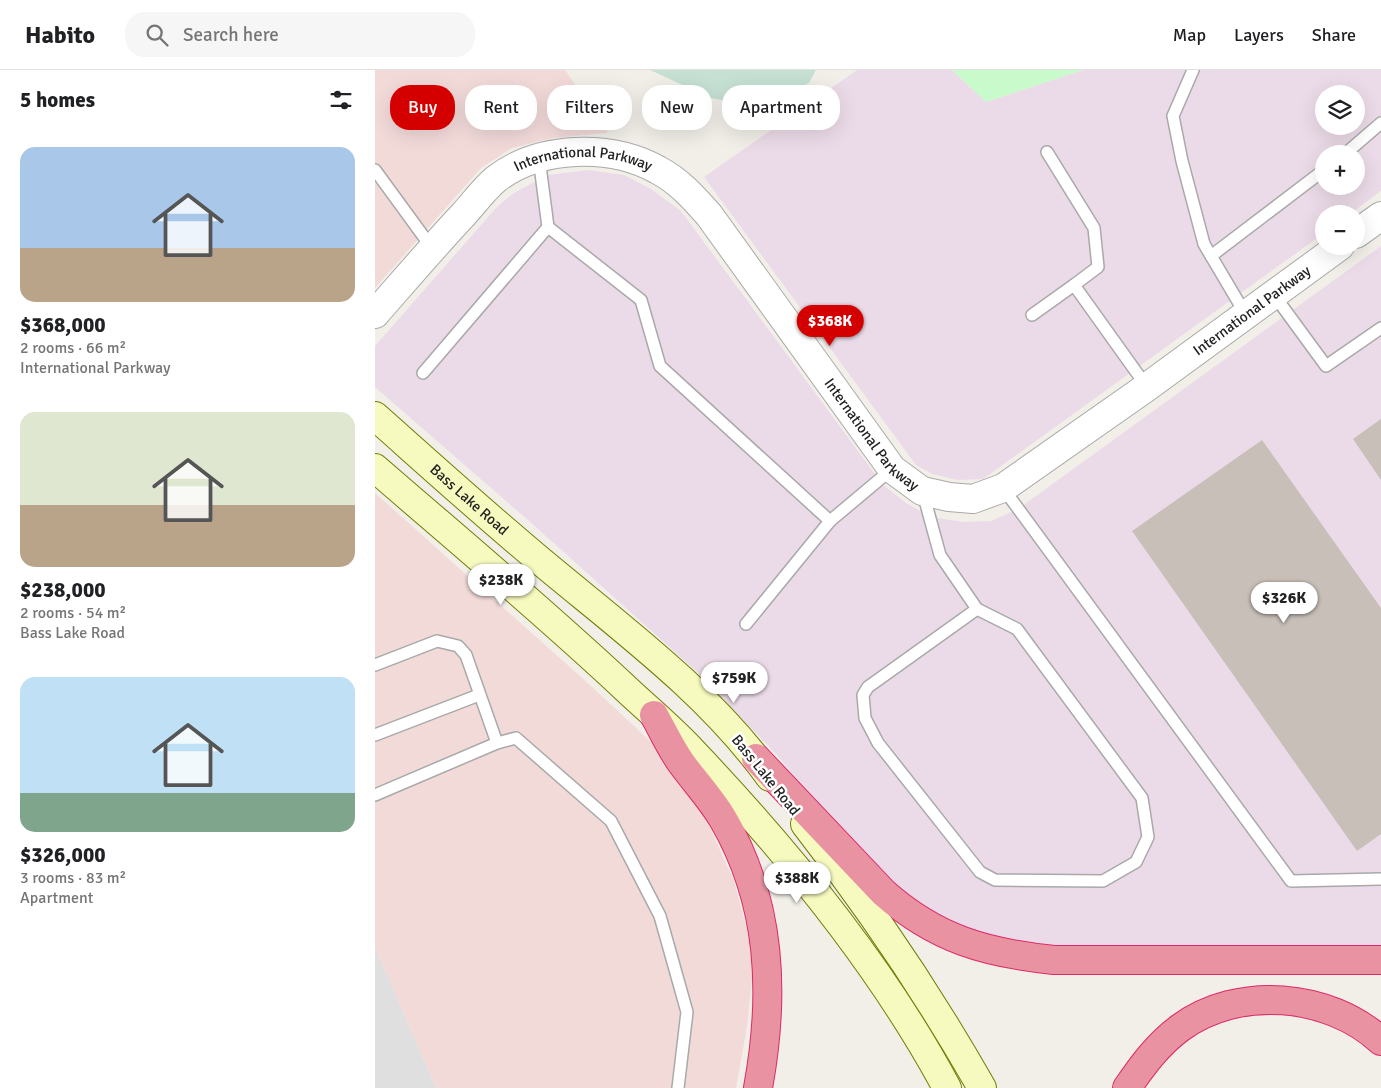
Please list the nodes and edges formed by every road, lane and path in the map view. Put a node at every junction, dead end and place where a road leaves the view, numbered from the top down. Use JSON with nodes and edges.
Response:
{"nodes":[{"id":1,"x":1193,"y":70,"type":"edge"},
{"id":2,"x":1381,"y":123,"type":"edge"},
{"id":3,"x":1355,"y":145,"type":"edge"},
{"id":4,"x":1047,"y":152,"type":"dead end"},
{"id":5,"x":539,"y":158,"type":"junction"},
{"id":6,"x":375,"y":170,"type":"edge"},
{"id":7,"x":1315,"y":177,"type":"edge"},
{"id":8,"x":1381,"y":216,"type":"edge"},
{"id":9,"x":548,"y":227,"type":"junction"},
{"id":10,"x":1365,"y":228,"type":"edge"},
{"id":11,"x":432,"y":248,"type":"junction"},
{"id":12,"x":1328,"y":255,"type":"edge"},
{"id":13,"x":1211,"y":256,"type":"junction"},
{"id":14,"x":1074,"y":284,"type":"junction"},
{"id":15,"x":1274,"y":294,"type":"junction"},
{"id":16,"x":375,"y":314,"type":"edge"},
{"id":17,"x":1032,"y":315,"type":"dead end"},
{"id":18,"x":1246,"y":315,"type":"junction"},
{"id":19,"x":1381,"y":328,"type":"edge"},
{"id":20,"x":423,"y":373,"type":"dead end"},
{"id":21,"x":1147,"y":387,"type":"junction"},
{"id":22,"x":375,"y":416,"type":"edge"},
{"id":23,"x":375,"y":468,"type":"edge"},
{"id":24,"x":893,"y":469,"type":"junction"},
{"id":25,"x":1003,"y":488,"type":"junction"},
{"id":26,"x":922,"y":491,"type":"junction"},
{"id":27,"x":831,"y":521,"type":"junction"},
{"id":28,"x":977,"y":610,"type":"junction"},
{"id":29,"x":746,"y":624,"type":"dead end"},
{"id":30,"x":375,"y":665,"type":"edge"},
{"id":31,"x":479,"y":695,"type":"junction"},
{"id":32,"x":654,"y":715,"type":"junction"},
{"id":33,"x":375,"y":735,"type":"edge"},
{"id":34,"x":497,"y":743,"type":"junction"},
{"id":35,"x":756,"y":758,"type":"junction"},
{"id":36,"x":375,"y":795,"type":"edge"},
{"id":37,"x":1381,"y":879,"type":"edge"},
{"id":38,"x":1381,"y":960,"type":"edge"},
{"id":39,"x":1381,"y":1041,"type":"edge"},
{"id":40,"x":678,"y":1088,"type":"edge"},
{"id":41,"x":757,"y":1088,"type":"edge"},
{"id":42,"x":947,"y":1088,"type":"edge"},
{"id":43,"x":982,"y":1088,"type":"edge"},
{"id":44,"x":1127,"y":1088,"type":"edge"}],
"edges":[{"from":1,"to":13,"type":"lane"},
{"from":2,"to":3,"type":"lane"},
{"from":4,"to":14,"type":"lane"},
{"from":5,"to":9,"type":"lane"},
{"from":5,"to":11,"type":"street","name":"International Parkway"},
{"from":5,"to":24,"type":"street","name":"International Parkway"},
{"from":6,"to":11,"type":"lane"},
{"from":7,"to":13,"type":"lane"},
{"from":8,"to":10,"type":"street"},
{"from":9,"to":20,"type":"lane"},
{"from":9,"to":27,"type":"lane"},
{"from":11,"to":16,"type":"street","name":"International Parkway"},
{"from":12,"to":15,"type":"street","name":"International Parkway"},
{"from":13,"to":18,"type":"lane"},
{"from":14,"to":17,"type":"lane"},
{"from":14,"to":21,"type":"lane"},
{"from":15,"to":18,"type":"street","name":"International Parkway"},
{"from":15,"to":19,"type":"lane"},
{"from":18,"to":21,"type":"street","name":"International Parkway"},
{"from":21,"to":25,"type":"street","name":"International Parkway"},
{"from":22,"to":35,"type":"main road","name":"Bass Lake Road"},
{"from":23,"to":32,"type":"main road"},
{"from":24,"to":26,"type":"street","name":"International Parkway"},
{"from":24,"to":27,"type":"lane"},
{"from":25,"to":26,"type":"street","name":"International Parkway"},
{"from":25,"to":37,"type":"lane"},
{"from":26,"to":28,"type":"lane"},
{"from":27,"to":29,"type":"lane"},
{"from":28,"to":28,"type":"lane"},
{"from":30,"to":31,"type":"lane"},
{"from":31,"to":33,"type":"lane"},
{"from":31,"to":34,"type":"lane"},
{"from":32,"to":41,"type":"highway"},
{"from":32,"to":42,"type":"main road"},
{"from":34,"to":36,"type":"lane"},
{"from":34,"to":40,"type":"lane"},
{"from":35,"to":38,"type":"highway"},
{"from":35,"to":43,"type":"main road","name":"Bass Lake Road"},
{"from":39,"to":44,"type":"highway"}]}
